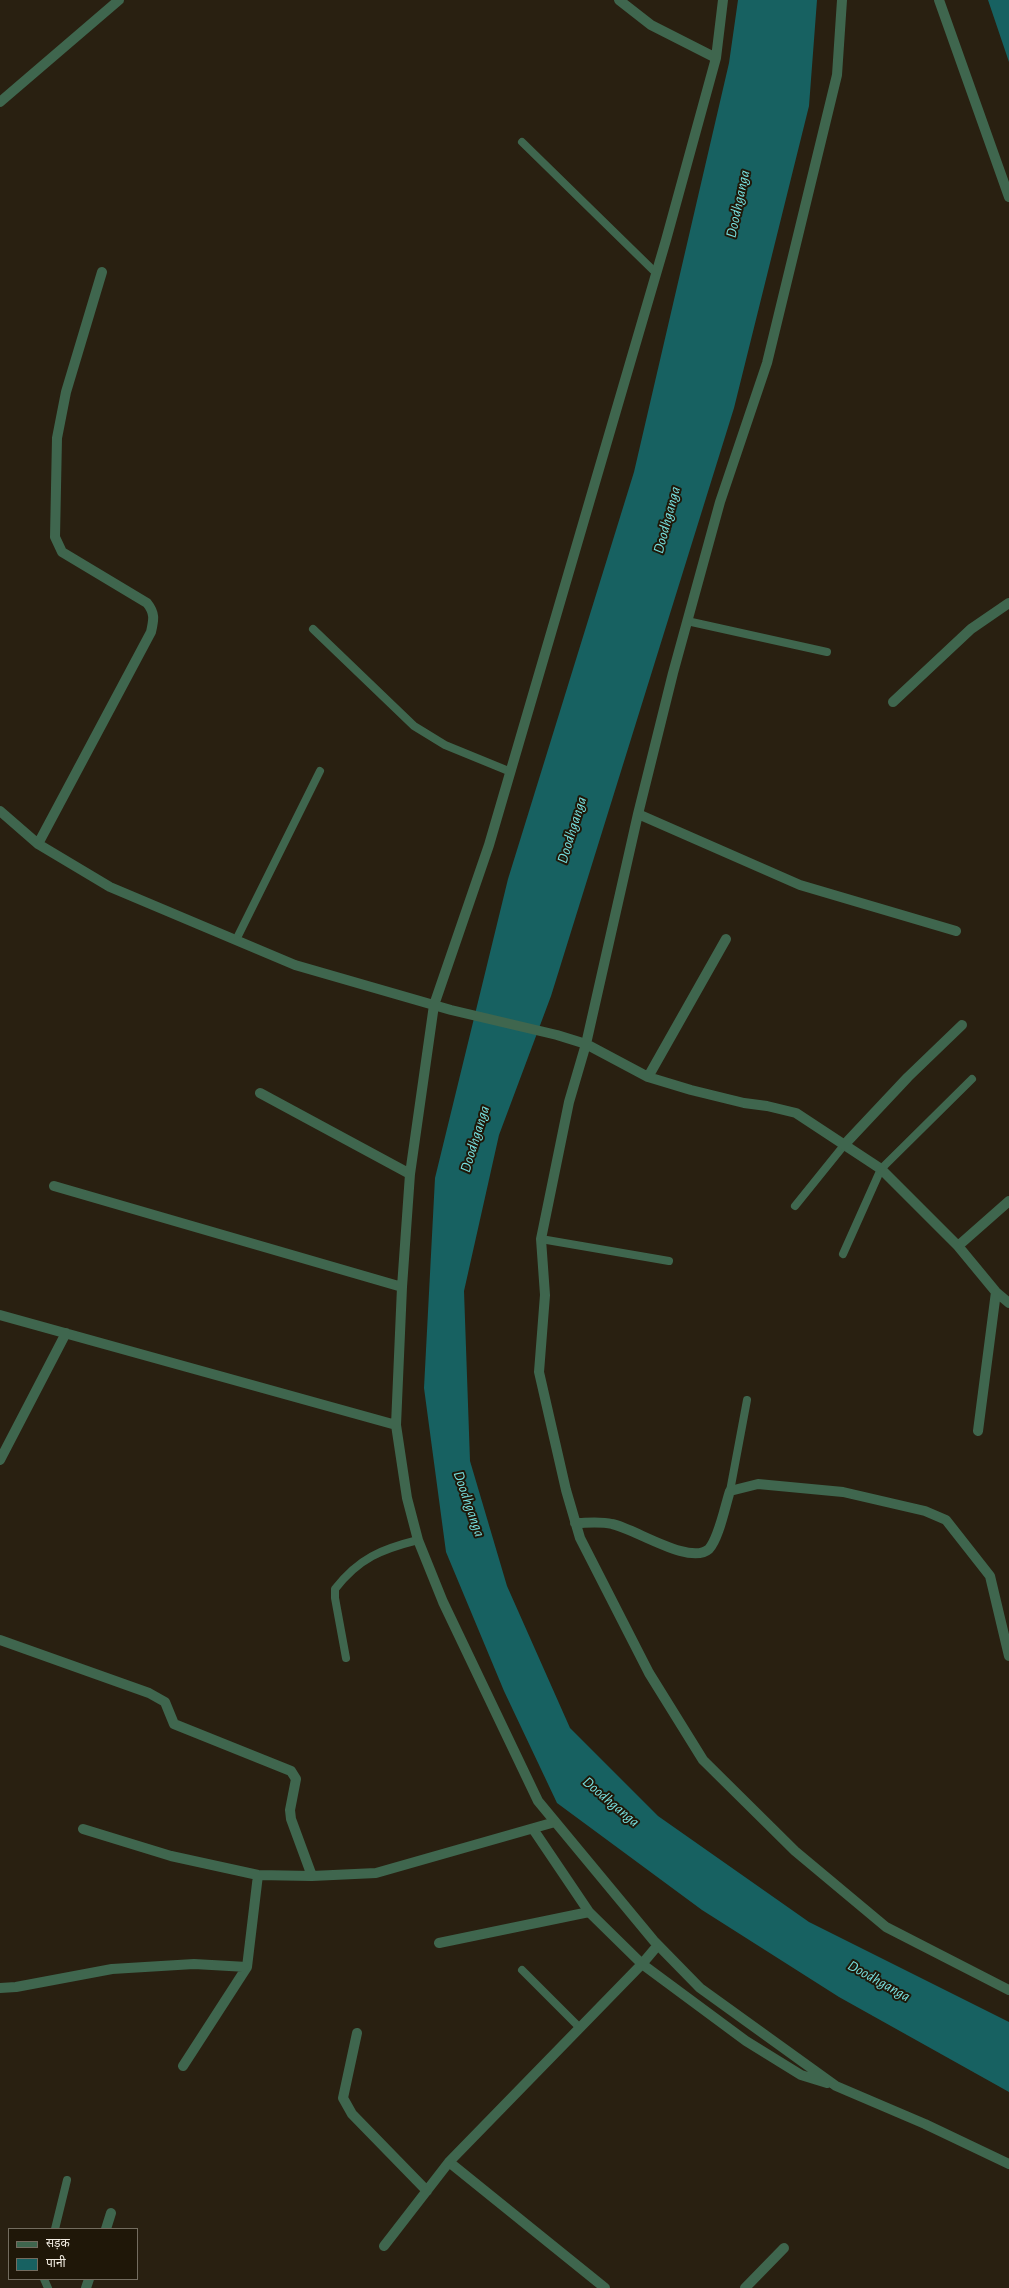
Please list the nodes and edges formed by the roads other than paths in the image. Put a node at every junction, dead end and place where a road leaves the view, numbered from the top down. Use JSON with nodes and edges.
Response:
{"nodes":[{"id":1,"x":119,"y":0,"type":"edge"},
{"id":2,"x":619,"y":0,"type":"edge"},
{"id":3,"x":723,"y":0,"type":"edge"},
{"id":4,"x":842,"y":0,"type":"edge"},
{"id":5,"x":939,"y":0,"type":"edge"},
{"id":6,"x":716,"y":58,"type":"junction"},
{"id":7,"x":0,"y":102,"type":"edge"},
{"id":8,"x":522,"y":142,"type":"dead end"},
{"id":9,"x":1009,"y":197,"type":"edge"},
{"id":10,"x":102,"y":272,"type":"dead end"},
{"id":11,"x":656,"y":274,"type":"junction"},
{"id":12,"x":1009,"y":602,"type":"edge"},
{"id":13,"x":687,"y":621,"type":"junction"},
{"id":14,"x":313,"y":629,"type":"dead end"},
{"id":15,"x":827,"y":652,"type":"dead end"},
{"id":16,"x":893,"y":702,"type":"dead end"},
{"id":17,"x":320,"y":771,"type":"dead end"},
{"id":18,"x":511,"y":772,"type":"junction"},
{"id":19,"x":0,"y":811,"type":"edge"},
{"id":20,"x":638,"y":814,"type":"junction"},
{"id":21,"x":38,"y":844,"type":"junction"},
{"id":22,"x":956,"y":931,"type":"dead end"},
{"id":23,"x":726,"y":939,"type":"dead end"},
{"id":24,"x":236,"y":940,"type":"junction"},
{"id":25,"x":434,"y":1005,"type":"junction"},
{"id":26,"x":962,"y":1025,"type":"dead end"},
{"id":27,"x":586,"y":1044,"type":"junction"},
{"id":28,"x":648,"y":1077,"type":"junction"},
{"id":29,"x":972,"y":1079,"type":"dead end"},
{"id":30,"x":260,"y":1093,"type":"dead end"},
{"id":31,"x":845,"y":1144,"type":"junction"},
{"id":32,"x":881,"y":1169,"type":"junction"},
{"id":33,"x":410,"y":1174,"type":"junction"},
{"id":34,"x":54,"y":1186,"type":"dead end"},
{"id":35,"x":1009,"y":1200,"type":"edge"},
{"id":36,"x":795,"y":1206,"type":"dead end"},
{"id":37,"x":541,"y":1239,"type":"junction"},
{"id":38,"x":958,"y":1246,"type":"junction"},
{"id":39,"x":843,"y":1254,"type":"dead end"},
{"id":40,"x":669,"y":1261,"type":"dead end"},
{"id":41,"x":402,"y":1287,"type":"junction"},
{"id":42,"x":996,"y":1292,"type":"junction"},
{"id":43,"x":1009,"y":1303,"type":"edge"},
{"id":44,"x":0,"y":1315,"type":"edge"},
{"id":45,"x":66,"y":1333,"type":"junction"},
{"id":46,"x":747,"y":1400,"type":"dead end"},
{"id":47,"x":396,"y":1425,"type":"junction"},
{"id":48,"x":978,"y":1431,"type":"dead end"},
{"id":49,"x":0,"y":1460,"type":"edge"},
{"id":50,"x":730,"y":1491,"type":"junction"},
{"id":51,"x":575,"y":1523,"type":"junction"},
{"id":52,"x":418,"y":1540,"type":"junction"},
{"id":53,"x":0,"y":1640,"type":"edge"},
{"id":54,"x":1007,"y":1645,"type":"edge"},
{"id":55,"x":1009,"y":1656,"type":"edge"},
{"id":56,"x":346,"y":1658,"type":"dead end"},
{"id":57,"x":556,"y":1822,"type":"junction"},
{"id":58,"x":83,"y":1829,"type":"dead end"},
{"id":59,"x":534,"y":1829,"type":"junction"},
{"id":60,"x":258,"y":1875,"type":"junction"},
{"id":61,"x":312,"y":1876,"type":"junction"},
{"id":62,"x":589,"y":1912,"type":"junction"},
{"id":63,"x":440,"y":1943,"type":"dead end"},
{"id":64,"x":658,"y":1945,"type":"junction"},
{"id":65,"x":642,"y":1964,"type":"junction"},
{"id":66,"x":247,"y":1967,"type":"junction"},
{"id":67,"x":522,"y":1970,"type":"dead end"},
{"id":68,"x":0,"y":1988,"type":"edge"},
{"id":69,"x":1009,"y":1990,"type":"edge"},
{"id":70,"x":579,"y":2027,"type":"junction"},
{"id":71,"x":357,"y":2033,"type":"dead end"},
{"id":72,"x":183,"y":2066,"type":"dead end"},
{"id":73,"x":836,"y":2086,"type":"junction"},
{"id":74,"x":449,"y":2162,"type":"junction"},
{"id":75,"x":1009,"y":2164,"type":"edge"},
{"id":76,"x":67,"y":2180,"type":"dead end"},
{"id":77,"x":428,"y":2191,"type":"junction"},
{"id":78,"x":111,"y":2213,"type":"dead end"},
{"id":79,"x":55,"y":2228,"type":"edge"},
{"id":80,"x":106,"y":2228,"type":"edge"},
{"id":81,"x":384,"y":2246,"type":"dead end"},
{"id":82,"x":784,"y":2248,"type":"dead end"},
{"id":83,"x":605,"y":2288,"type":"edge"},
{"id":84,"x":745,"y":2288,"type":"edge"}],
"edges":[{"from":1,"to":7,"type":"street"},
{"from":2,"to":6,"type":"street"},
{"from":3,"to":6,"type":"street"},
{"from":4,"to":13,"type":"street"},
{"from":5,"to":9,"type":"street"},
{"from":6,"to":11,"type":"street"},
{"from":8,"to":11,"type":"lane"},
{"from":10,"to":21,"type":"street"},
{"from":11,"to":18,"type":"street"},
{"from":12,"to":16,"type":"street"},
{"from":13,"to":15,"type":"lane"},
{"from":13,"to":20,"type":"street"},
{"from":14,"to":18,"type":"lane"},
{"from":17,"to":24,"type":"lane"},
{"from":18,"to":25,"type":"street"},
{"from":19,"to":21,"type":"street"},
{"from":20,"to":22,"type":"street"},
{"from":20,"to":27,"type":"street"},
{"from":21,"to":24,"type":"street"},
{"from":23,"to":28,"type":"street"},
{"from":24,"to":25,"type":"street"},
{"from":25,"to":27,"type":"street"},
{"from":25,"to":33,"type":"street"},
{"from":26,"to":31,"type":"street"},
{"from":27,"to":28,"type":"street"},
{"from":27,"to":37,"type":"street"},
{"from":28,"to":31,"type":"street"},
{"from":29,"to":32,"type":"lane"},
{"from":30,"to":33,"type":"street"},
{"from":31,"to":32,"type":"street"},
{"from":31,"to":36,"type":"lane"},
{"from":32,"to":38,"type":"street"},
{"from":32,"to":39,"type":"lane"},
{"from":33,"to":41,"type":"street"},
{"from":34,"to":41,"type":"street"},
{"from":35,"to":38,"type":"street"},
{"from":37,"to":40,"type":"lane"},
{"from":37,"to":51,"type":"street"},
{"from":38,"to":42,"type":"street"},
{"from":41,"to":47,"type":"street"},
{"from":42,"to":43,"type":"street"},
{"from":42,"to":48,"type":"street"},
{"from":44,"to":45,"type":"street"},
{"from":45,"to":47,"type":"street"},
{"from":45,"to":49,"type":"street"},
{"from":46,"to":50,"type":"lane"},
{"from":47,"to":52,"type":"street"},
{"from":50,"to":51,"type":"street"},
{"from":50,"to":54,"type":"street"},
{"from":51,"to":69,"type":"street"},
{"from":52,"to":56,"type":"lane"},
{"from":52,"to":57,"type":"street"},
{"from":53,"to":61,"type":"street"},
{"from":54,"to":55,"type":"street"},
{"from":57,"to":59,"type":"street"},
{"from":57,"to":64,"type":"street"},
{"from":58,"to":60,"type":"street"},
{"from":59,"to":61,"type":"street"},
{"from":59,"to":62,"type":"street"},
{"from":60,"to":61,"type":"street"},
{"from":60,"to":66,"type":"street"},
{"from":62,"to":63,"type":"street"},
{"from":62,"to":65,"type":"street"},
{"from":64,"to":65,"type":"street"},
{"from":64,"to":73,"type":"street"},
{"from":65,"to":70,"type":"street"},
{"from":65,"to":73,"type":"street"},
{"from":66,"to":68,"type":"street"},
{"from":66,"to":72,"type":"street"},
{"from":67,"to":70,"type":"lane"},
{"from":70,"to":74,"type":"street"},
{"from":71,"to":77,"type":"street"},
{"from":73,"to":75,"type":"street"},
{"from":74,"to":77,"type":"street"},
{"from":74,"to":83,"type":"street"},
{"from":76,"to":79,"type":"lane"},
{"from":77,"to":81,"type":"street"},
{"from":78,"to":80,"type":"street"},
{"from":82,"to":84,"type":"street"}]}
